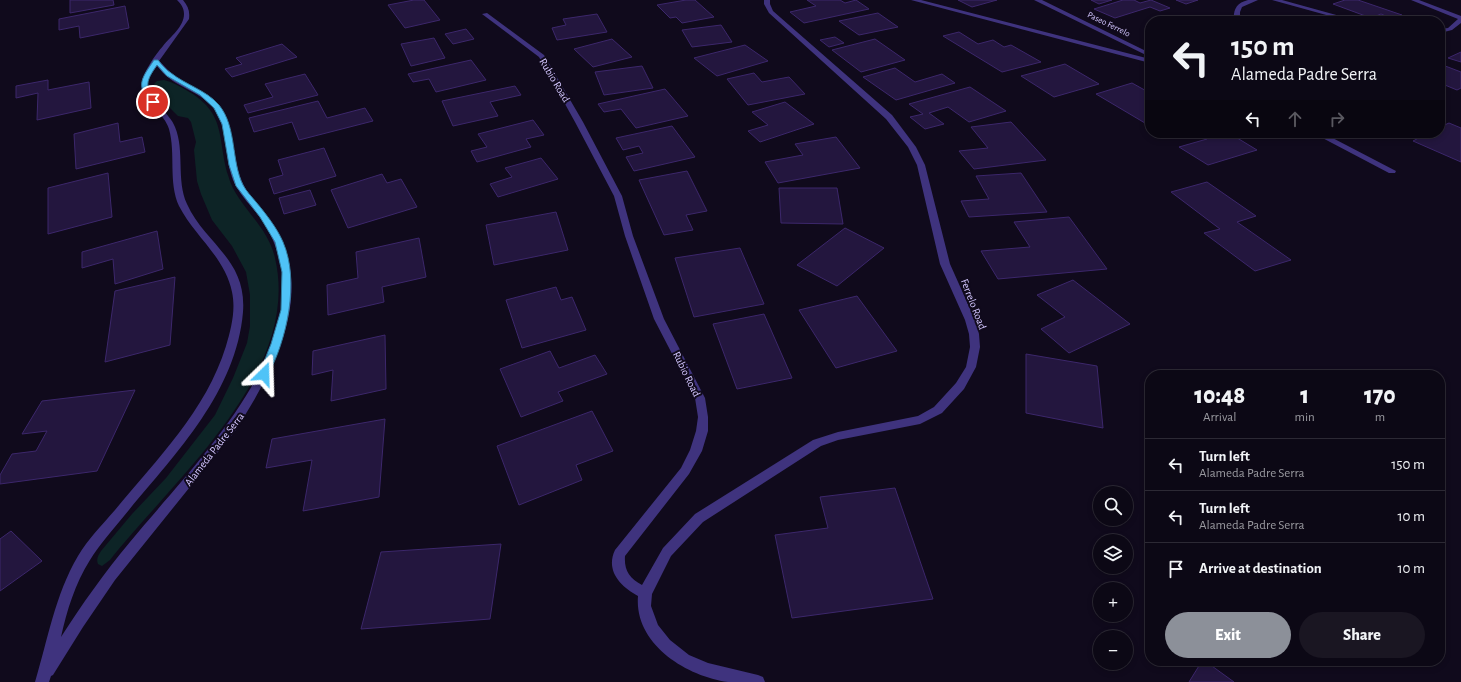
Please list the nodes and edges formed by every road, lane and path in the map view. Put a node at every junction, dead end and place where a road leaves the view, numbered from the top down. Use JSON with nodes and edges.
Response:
{"nodes":[{"id":1,"x":180,"y":0,"type":"edge"},
{"id":2,"x":767,"y":0,"type":"edge"},
{"id":3,"x":914,"y":0,"type":"edge"},
{"id":4,"x":1037,"y":0,"type":"edge"},
{"id":5,"x":1255,"y":0,"type":"edge"},
{"id":6,"x":1275,"y":0,"type":"edge"},
{"id":7,"x":1414,"y":0,"type":"edge"},
{"id":8,"x":485,"y":14,"type":"dead end"},
{"id":9,"x":1237,"y":16,"type":"edge"},
{"id":10,"x":1337,"y":16,"type":"edge"},
{"id":11,"x":1461,"y":19,"type":"edge"},
{"id":12,"x":1445,"y":30,"type":"edge"},
{"id":13,"x":1145,"y":53,"type":"edge"},
{"id":14,"x":1145,"y":61,"type":"edge"},
{"id":15,"x":156,"y":62,"type":"junction"},
{"id":16,"x":1327,"y":138,"type":"edge"},
{"id":17,"x":1392,"y":171,"type":"dead end"},
{"id":18,"x":645,"y":593,"type":"junction"},
{"id":19,"x":42,"y":681,"type":"edge"},
{"id":20,"x":758,"y":682,"type":"edge"}],
"edges":[{"from":1,"to":15,"type":"street","name":"Alameda Padre Serra"},
{"from":2,"to":18,"type":"street","name":"Ferrelo Road"},
{"from":3,"to":14,"type":"street"},
{"from":4,"to":13,"type":"street","name":"Paseo Ferrelo"},
{"from":5,"to":9,"type":"street"},
{"from":6,"to":10,"type":"street"},
{"from":7,"to":11,"type":"street"},
{"from":8,"to":18,"type":"street","name":"Rubio Road"},
{"from":11,"to":12,"type":"street"},
{"from":15,"to":19,"type":"street","name":"Alameda Padre Serra"},
{"from":15,"to":19,"type":"street","name":"Alameda Padre Serra"},
{"from":16,"to":17,"type":"street"},
{"from":18,"to":20,"type":"street"}]}
